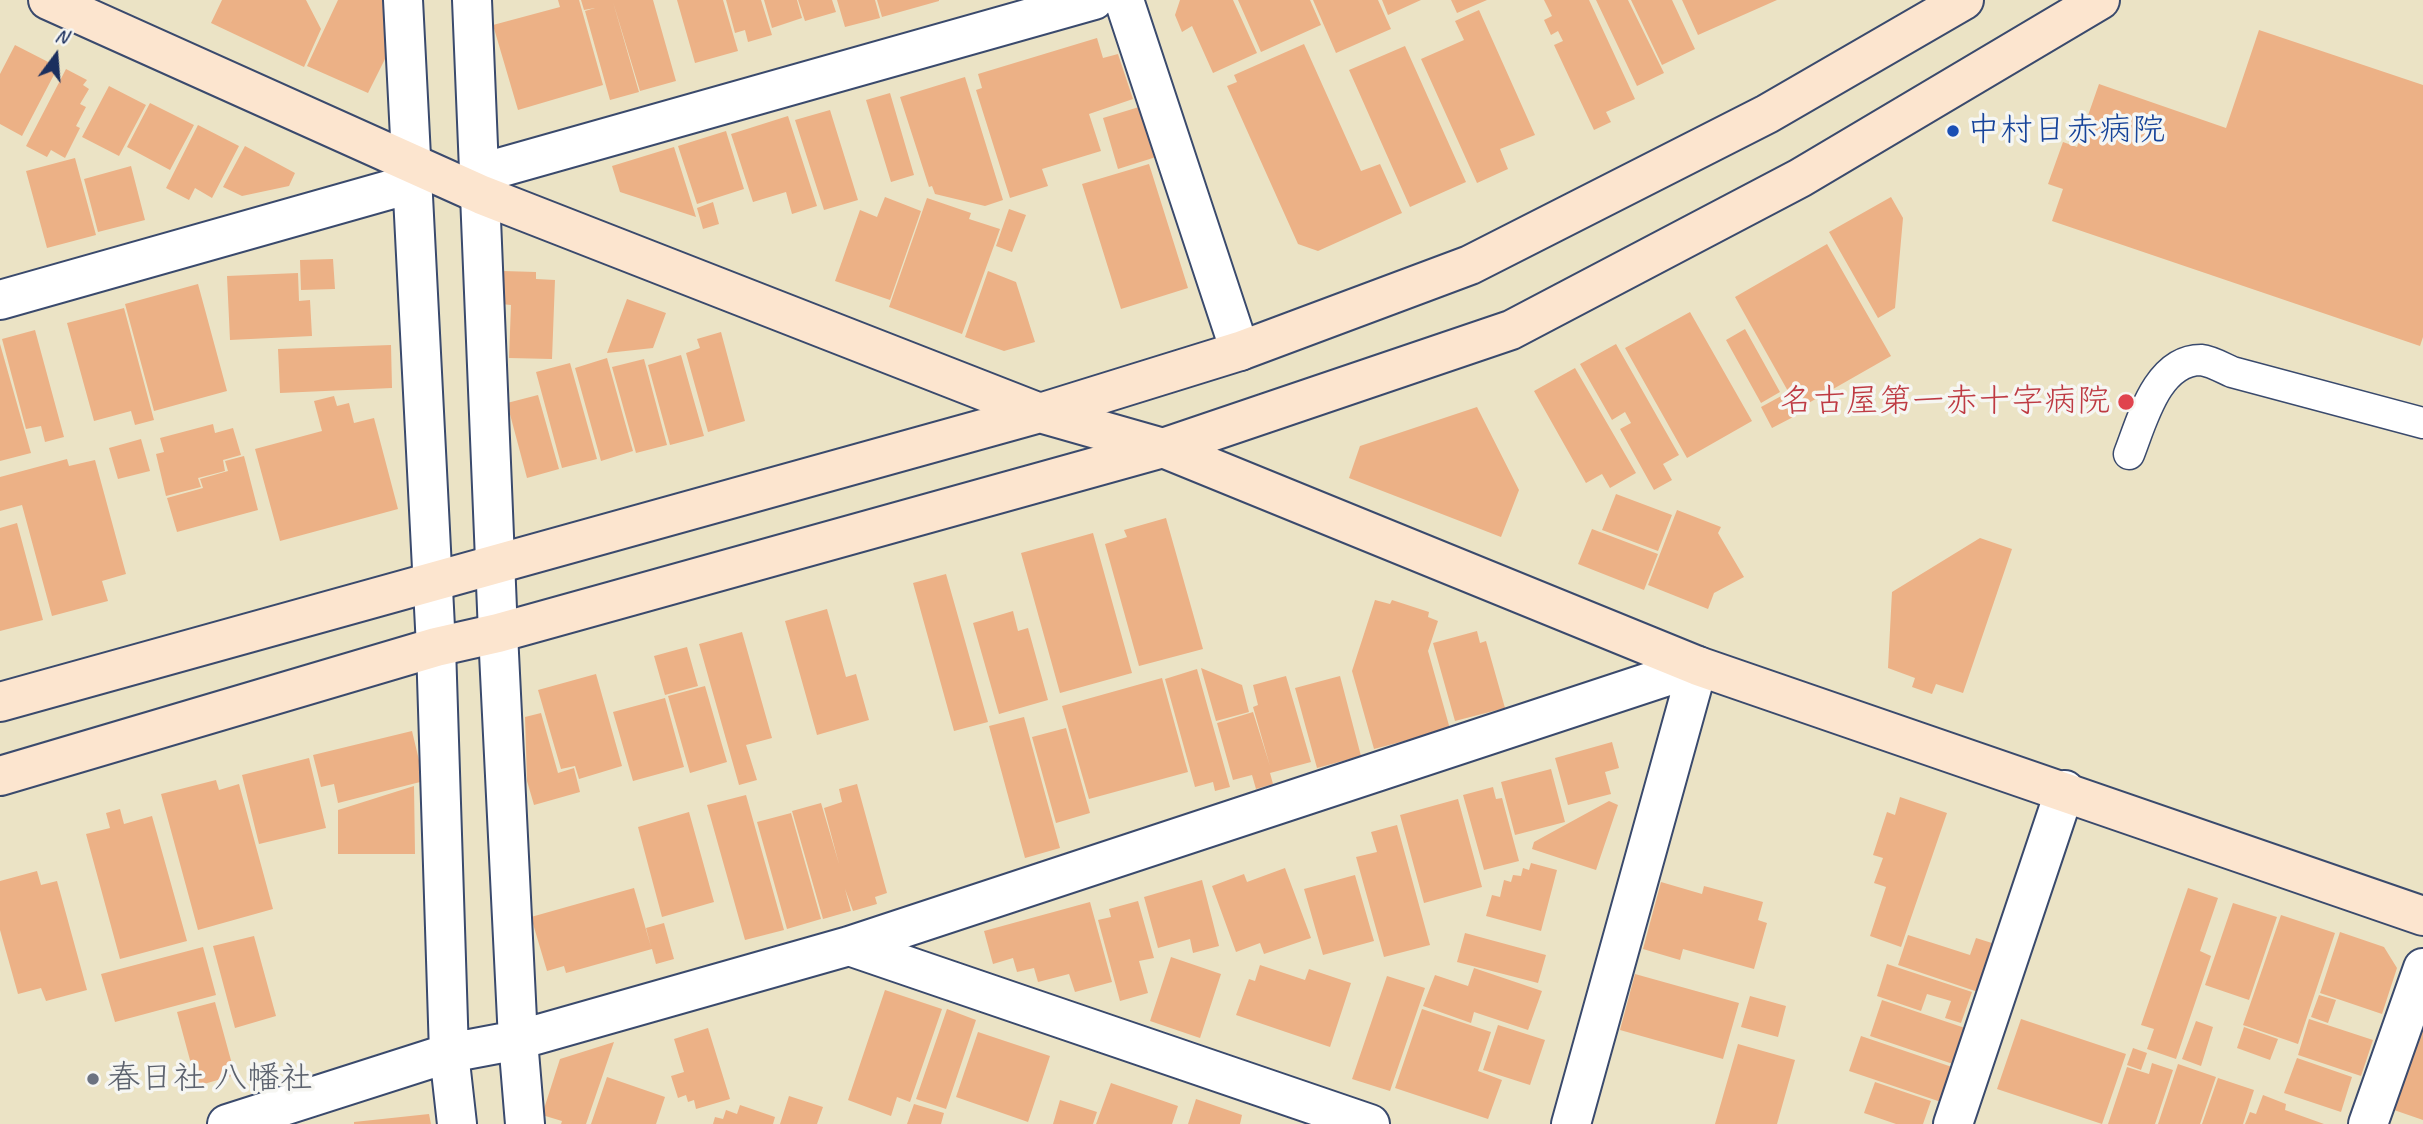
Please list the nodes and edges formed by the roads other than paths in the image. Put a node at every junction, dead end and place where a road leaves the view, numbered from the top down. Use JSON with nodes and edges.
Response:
{"nodes":[{"id":1,"x":48,"y":0,"type":"edge"},
{"id":2,"x":403,"y":0,"type":"edge"},
{"id":3,"x":472,"y":0,"type":"edge"},
{"id":4,"x":1094,"y":0,"type":"edge"},
{"id":5,"x":1124,"y":0,"type":"edge"},
{"id":6,"x":1964,"y":0,"type":"edge"},
{"id":7,"x":2101,"y":0,"type":"edge"},
{"id":8,"x":410,"y":172,"type":"junction"},
{"id":9,"x":481,"y":184,"type":"junction"},
{"id":10,"x":0,"y":300,"type":"edge"},
{"id":11,"x":1240,"y":351,"type":"junction"},
{"id":12,"x":1040,"y":413,"type":"junction"},
{"id":13,"x":2423,"y":423,"type":"edge"},
{"id":14,"x":1163,"y":448,"type":"junction"},
{"id":15,"x":2129,"y":454,"type":"dead end"},
{"id":16,"x":495,"y":565,"type":"junction"},
{"id":17,"x":431,"y":582,"type":"junction"},
{"id":18,"x":498,"y":633,"type":"junction"},
{"id":19,"x":436,"y":647,"type":"junction"},
{"id":20,"x":1698,"y":666,"type":"junction"},
{"id":21,"x":0,"y":702,"type":"edge"},
{"id":22,"x":0,"y":776,"type":"edge"},
{"id":23,"x":2065,"y":790,"type":"junction"},
{"id":24,"x":2423,"y":916,"type":"edge"},
{"id":25,"x":849,"y":946,"type":"junction"},
{"id":26,"x":2423,"y":968,"type":"edge"},
{"id":27,"x":518,"y":1040,"type":"junction"},
{"id":28,"x":449,"y":1053,"type":"junction"},
{"id":29,"x":227,"y":1124,"type":"edge"},
{"id":30,"x":457,"y":1124,"type":"edge"},
{"id":31,"x":525,"y":1124,"type":"edge"},
{"id":32,"x":1370,"y":1124,"type":"edge"},
{"id":33,"x":1571,"y":1124,"type":"edge"},
{"id":34,"x":1952,"y":1124,"type":"edge"},
{"id":35,"x":2368,"y":1124,"type":"edge"}],
"edges":[{"from":1,"to":8,"type":"street"},
{"from":2,"to":8,"type":"street"},
{"from":3,"to":9,"type":"street"},
{"from":4,"to":9,"type":"street"},
{"from":5,"to":11,"type":"street"},
{"from":6,"to":11,"type":"street"},
{"from":7,"to":14,"type":"street"},
{"from":8,"to":9,"type":"street"},
{"from":8,"to":10,"type":"street"},
{"from":8,"to":17,"type":"street"},
{"from":9,"to":12,"type":"street"},
{"from":9,"to":16,"type":"street"},
{"from":11,"to":12,"type":"street"},
{"from":12,"to":14,"type":"street"},
{"from":12,"to":16,"type":"street"},
{"from":13,"to":15,"type":"lane"},
{"from":14,"to":18,"type":"street"},
{"from":14,"to":20,"type":"street"},
{"from":16,"to":17,"type":"street"},
{"from":16,"to":18,"type":"street"},
{"from":17,"to":19,"type":"street"},
{"from":17,"to":21,"type":"street"},
{"from":18,"to":19,"type":"street"},
{"from":18,"to":27,"type":"street"},
{"from":19,"to":22,"type":"street"},
{"from":19,"to":28,"type":"street"},
{"from":20,"to":23,"type":"street"},
{"from":20,"to":25,"type":"street"},
{"from":20,"to":33,"type":"street"},
{"from":23,"to":24,"type":"street"},
{"from":23,"to":34,"type":"street"},
{"from":25,"to":27,"type":"street"},
{"from":25,"to":32,"type":"street"},
{"from":26,"to":35,"type":"street"},
{"from":27,"to":28,"type":"street"},
{"from":27,"to":31,"type":"street"},
{"from":28,"to":29,"type":"street"},
{"from":28,"to":30,"type":"street"}]}
